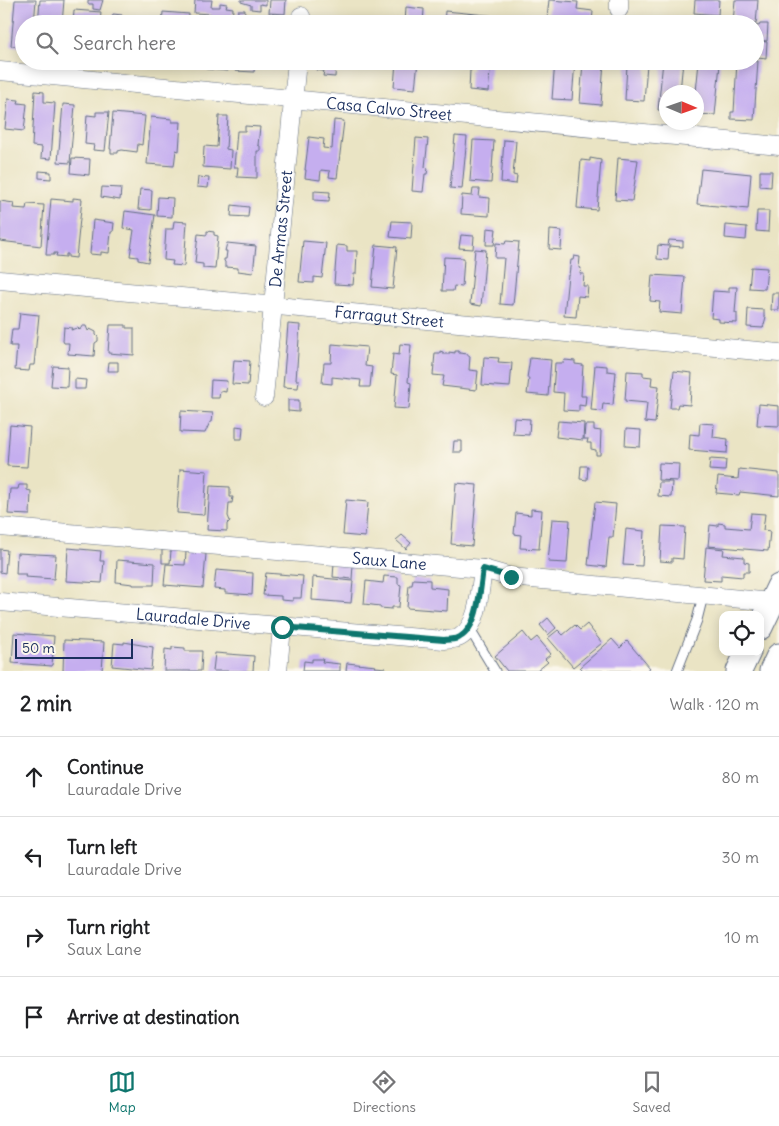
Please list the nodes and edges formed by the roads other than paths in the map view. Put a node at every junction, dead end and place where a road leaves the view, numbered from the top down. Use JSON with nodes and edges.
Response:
{"nodes":[{"id":1,"x":296,"y":70,"type":"edge"},
{"id":2,"x":0,"y":71,"type":"edge"},
{"id":3,"x":294,"y":99,"type":"junction"},
{"id":4,"x":779,"y":146,"type":"edge"},
{"id":5,"x":0,"y":280,"type":"edge"},
{"id":6,"x":273,"y":304,"type":"junction"},
{"id":7,"x":779,"y":353,"type":"edge"},
{"id":8,"x":264,"y":397,"type":"dead end"},
{"id":9,"x":0,"y":527,"type":"edge"},
{"id":10,"x":483,"y":569,"type":"junction"},
{"id":11,"x":703,"y":596,"type":"junction"},
{"id":12,"x":777,"y":598,"type":"edge"},
{"id":13,"x":0,"y":602,"type":"edge"},
{"id":14,"x":764,"y":620,"type":"edge"},
{"id":15,"x":282,"y":627,"type":"junction"},
{"id":16,"x":469,"y":628,"type":"junction"},
{"id":17,"x":746,"y":656,"type":"edge"},
{"id":18,"x":779,"y":656,"type":"edge"},
{"id":19,"x":278,"y":671,"type":"edge"},
{"id":20,"x":495,"y":671,"type":"edge"},
{"id":21,"x":677,"y":671,"type":"edge"},
{"id":22,"x":739,"y":671,"type":"edge"},
{"id":23,"x":772,"y":671,"type":"edge"}],
"edges":[{"from":1,"to":3,"type":"street","name":"De Armas Street"},
{"from":2,"to":3,"type":"street","name":"Casa Calvo Street"},
{"from":3,"to":4,"type":"street","name":"Casa Calvo Street"},
{"from":3,"to":6,"type":"street","name":"De Armas Street"},
{"from":5,"to":6,"type":"street","name":"Farragut Street"},
{"from":6,"to":7,"type":"street","name":"Farragut Street"},
{"from":6,"to":8,"type":"street","name":"De Armas Street"},
{"from":9,"to":10,"type":"street","name":"Saux Lane"},
{"from":10,"to":11,"type":"street","name":"Saux Lane"},
{"from":10,"to":16,"type":"street"},
{"from":11,"to":12,"type":"street","name":"Saux Lane"},
{"from":11,"to":21,"type":"lane"},
{"from":12,"to":14,"type":"main road"},
{"from":13,"to":15,"type":"street","name":"Lauradale Drive"},
{"from":15,"to":16,"type":"street","name":"Lauradale Drive"},
{"from":15,"to":19,"type":"street"},
{"from":16,"to":20,"type":"lane"},
{"from":17,"to":22,"type":"main road"},
{"from":18,"to":23,"type":"main road"}]}
